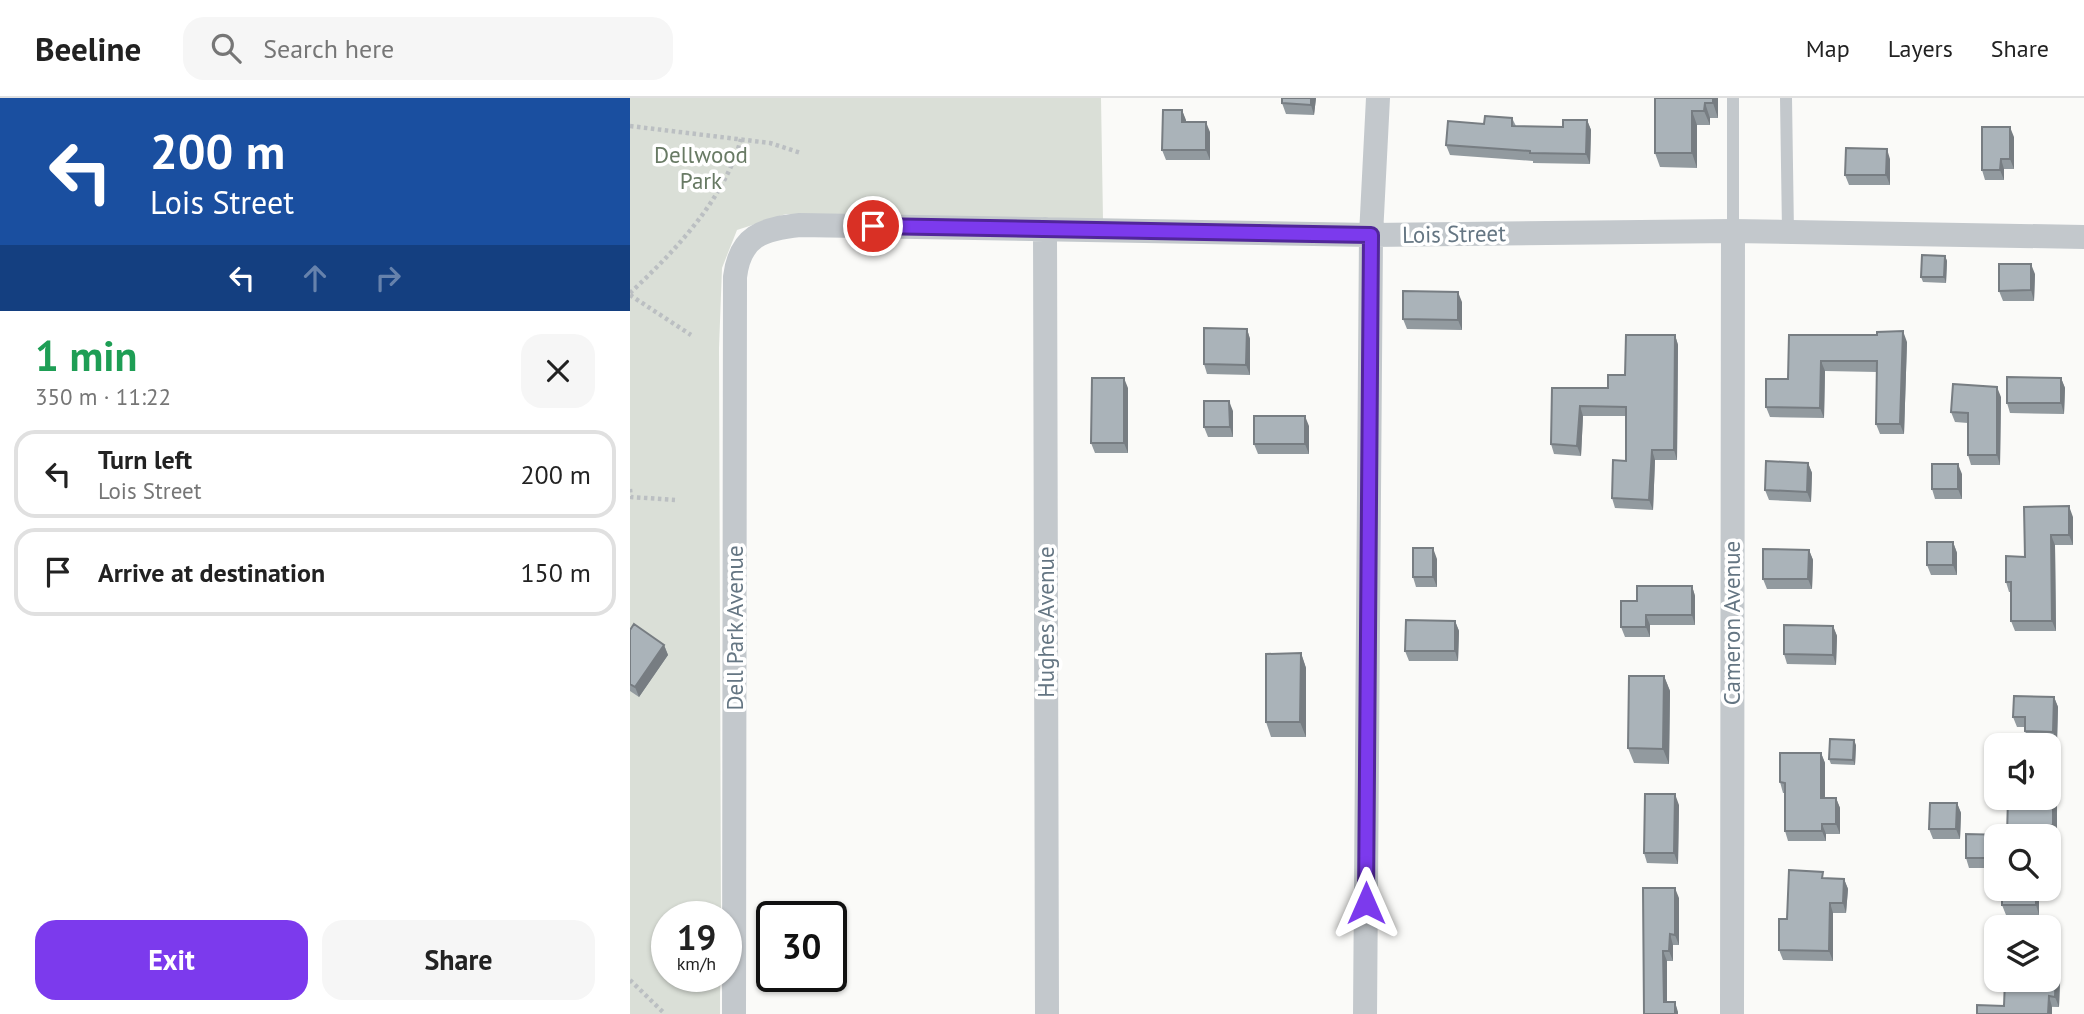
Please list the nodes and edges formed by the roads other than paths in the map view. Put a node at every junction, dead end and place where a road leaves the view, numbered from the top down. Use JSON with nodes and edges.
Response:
{"nodes":[{"id":1,"x":1378,"y":98,"type":"edge"},
{"id":2,"x":1733,"y":98,"type":"edge"},
{"id":3,"x":1786,"y":98,"type":"edge"},
{"id":4,"x":1045,"y":229,"type":"junction"},
{"id":5,"x":1733,"y":231,"type":"junction"},
{"id":6,"x":1788,"y":232,"type":"junction"},
{"id":7,"x":1371,"y":235,"type":"junction"},
{"id":8,"x":2084,"y":237,"type":"edge"},
{"id":9,"x":746,"y":244,"type":"joint"},
{"id":10,"x":734,"y":1014,"type":"edge"},
{"id":11,"x":1047,"y":1014,"type":"edge"},
{"id":12,"x":1365,"y":1014,"type":"edge"},
{"id":13,"x":1732,"y":1014,"type":"edge"}],
"edges":[{"from":1,"to":7,"type":"street"},
{"from":2,"to":5,"type":"lane"},
{"from":3,"to":6,"type":"lane"},
{"from":4,"to":7,"type":"street","name":"Lois Street"},
{"from":4,"to":9,"type":"street","name":"Lois Street"},
{"from":4,"to":11,"type":"street","name":"Hughes Avenue"},
{"from":5,"to":6,"type":"street","name":"Lois Street"},
{"from":5,"to":7,"type":"street","name":"Lois Street"},
{"from":5,"to":13,"type":"street","name":"Cameron Avenue"},
{"from":6,"to":8,"type":"street","name":"Lois Street"},
{"from":7,"to":12,"type":"street"},
{"from":9,"to":10,"type":"street","name":"Dell Park Avenue"}]}
